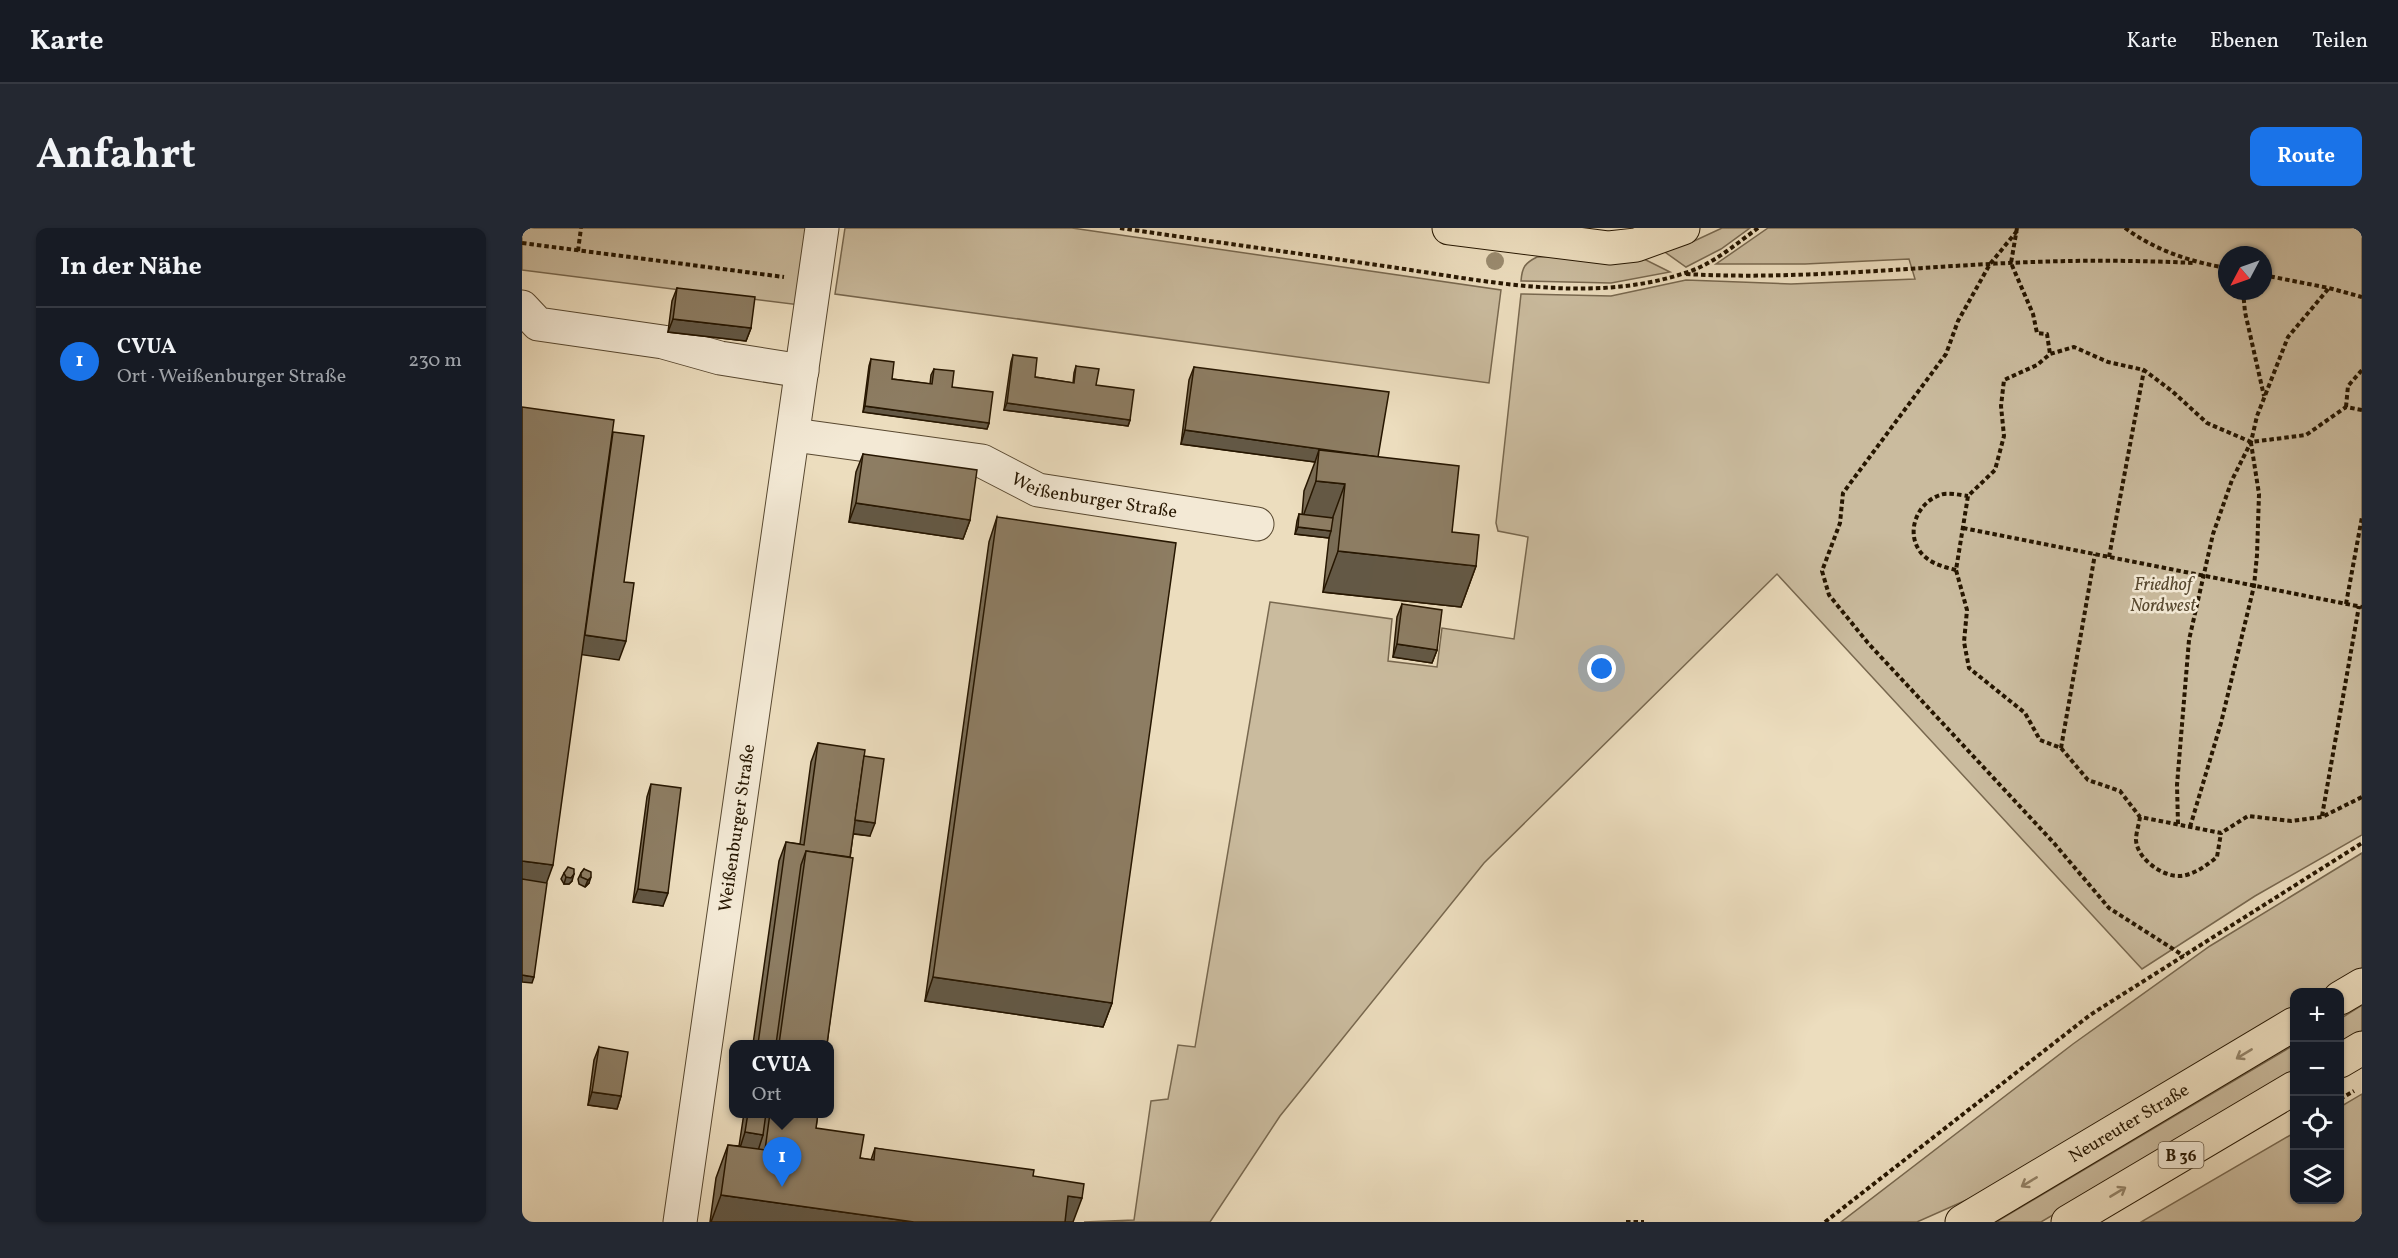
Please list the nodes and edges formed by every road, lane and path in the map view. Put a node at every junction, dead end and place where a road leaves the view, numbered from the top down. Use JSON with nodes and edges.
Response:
{"nodes":[{"id":1,"x":582,"y":228,"type":"edge"},
{"id":2,"x":822,"y":228,"type":"edge"},
{"id":3,"x":1120,"y":228,"type":"edge"},
{"id":4,"x":1449,"y":228,"type":"edge"},
{"id":5,"x":1683,"y":228,"type":"edge"},
{"id":6,"x":1758,"y":228,"type":"edge"},
{"id":7,"x":2125,"y":228,"type":"edge"},
{"id":8,"x":2017,"y":230,"type":"edge"},
{"id":9,"x":522,"y":243,"type":"edge"},
{"id":10,"x":578,"y":251,"type":"junction"},
{"id":11,"x":2011,"y":263,"type":"junction"},
{"id":12,"x":2194,"y":263,"type":"junction"},
{"id":13,"x":1990,"y":264,"type":"junction"},
{"id":14,"x":2218,"y":267,"type":"edge"},
{"id":15,"x":1686,"y":273,"type":"junction"},
{"id":16,"x":2272,"y":277,"type":"edge"},
{"id":17,"x":815,"y":281,"type":"junction"},
{"id":18,"x":2329,"y":288,"type":"junction"},
{"id":19,"x":2362,"y":297,"type":"edge"},
{"id":20,"x":2244,"y":300,"type":"edge"},
{"id":21,"x":522,"y":307,"type":"edge"},
{"id":22,"x":2050,"y":354,"type":"junction"},
{"id":23,"x":2144,"y":369,"type":"junction"},
{"id":24,"x":2362,"y":370,"type":"edge"},
{"id":25,"x":802,"y":371,"type":"junction"},
{"id":26,"x":2264,"y":397,"type":"junction"},
{"id":27,"x":2346,"y":407,"type":"junction"},
{"id":28,"x":2362,"y":410,"type":"edge"},
{"id":29,"x":794,"y":435,"type":"junction"},
{"id":30,"x":2251,"y":442,"type":"junction"},
{"id":31,"x":1968,"y":496,"type":"junction"},
{"id":32,"x":2362,"y":517,"type":"edge"},
{"id":33,"x":1257,"y":524,"type":"dead end"},
{"id":34,"x":1963,"y":528,"type":"junction"},
{"id":35,"x":2095,"y":554,"type":"junction"},
{"id":36,"x":2109,"y":557,"type":"junction"},
{"id":37,"x":1956,"y":570,"type":"junction"},
{"id":38,"x":2203,"y":576,"type":"junction"},
{"id":39,"x":2254,"y":586,"type":"junction"},
{"id":40,"x":2346,"y":604,"type":"junction"},
{"id":41,"x":2361,"y":607,"type":"edge"},
{"id":42,"x":2061,"y":748,"type":"junction"},
{"id":43,"x":2362,"y":797,"type":"edge"},
{"id":44,"x":2140,"y":817,"type":"junction"},
{"id":45,"x":2322,"y":817,"type":"junction"},
{"id":46,"x":2178,"y":825,"type":"junction"},
{"id":47,"x":2190,"y":827,"type":"junction"},
{"id":48,"x":2221,"y":833,"type":"junction"},
{"id":49,"x":2362,"y":843,"type":"edge"},
{"id":50,"x":2184,"y":956,"type":"junction"},
{"id":51,"x":2362,"y":985,"type":"edge"},
{"id":52,"x":2344,"y":996,"type":"edge"},
{"id":53,"x":2290,"y":1027,"type":"edge"},
{"id":54,"x":2362,"y":1048,"type":"edge"},
{"id":55,"x":2344,"y":1059,"type":"edge"},
{"id":56,"x":2362,"y":1087,"type":"edge"},
{"id":57,"x":2290,"y":1091,"type":"edge"},
{"id":58,"x":2344,"y":1097,"type":"edge"},
{"id":59,"x":680,"y":1222,"type":"edge"},
{"id":60,"x":1626,"y":1222,"type":"edge"},
{"id":61,"x":1644,"y":1222,"type":"edge"},
{"id":62,"x":1825,"y":1222,"type":"edge"},
{"id":63,"x":1962,"y":1222,"type":"edge"},
{"id":64,"x":2068,"y":1222,"type":"edge"}],
"edges":[{"from":1,"to":10,"type":"path"},
{"from":2,"to":17,"type":"street","name":"Weißenburger Straße"},
{"from":3,"to":15,"type":"path"},
{"from":4,"to":5,"type":"main road"},
{"from":6,"to":15,"type":"path"},
{"from":7,"to":12,"type":"path"},
{"from":8,"to":11,"type":"path"},
{"from":8,"to":13,"type":"path"},
{"from":9,"to":10,"type":"path"},
{"from":10,"to":17,"type":"path"},
{"from":11,"to":12,"type":"path"},
{"from":11,"to":13,"type":"path"},
{"from":11,"to":22,"type":"path"},
{"from":12,"to":14,"type":"path"},
{"from":13,"to":15,"type":"path"},
{"from":13,"to":50,"type":"path"},
{"from":16,"to":18,"type":"path"},
{"from":17,"to":25,"type":"street","name":"Weißenburger Straße"},
{"from":18,"to":19,"type":"path"},
{"from":18,"to":26,"type":"path"},
{"from":20,"to":26,"type":"path"},
{"from":21,"to":25,"type":"street"},
{"from":22,"to":23,"type":"path"},
{"from":22,"to":31,"type":"path"},
{"from":23,"to":30,"type":"path"},
{"from":23,"to":36,"type":"path"},
{"from":24,"to":27,"type":"path"},
{"from":25,"to":29,"type":"street","name":"Weißenburger Straße"},
{"from":26,"to":30,"type":"path"},
{"from":27,"to":28,"type":"path"},
{"from":27,"to":30,"type":"path"},
{"from":29,"to":33,"type":"street","name":"Weißenburger Straße"},
{"from":29,"to":59,"type":"street","name":"Weißenburger Straße"},
{"from":30,"to":38,"type":"path"},
{"from":30,"to":39,"type":"path"},
{"from":31,"to":34,"type":"path"},
{"from":31,"to":37,"type":"path"},
{"from":32,"to":40,"type":"path"},
{"from":34,"to":35,"type":"path"},
{"from":34,"to":37,"type":"path"},
{"from":35,"to":36,"type":"path"},
{"from":35,"to":42,"type":"path"},
{"from":36,"to":38,"type":"path"},
{"from":37,"to":42,"type":"path"},
{"from":38,"to":39,"type":"path"},
{"from":38,"to":46,"type":"path"},
{"from":39,"to":40,"type":"path"},
{"from":39,"to":47,"type":"path"},
{"from":40,"to":41,"type":"path"},
{"from":41,"to":45,"type":"path"},
{"from":42,"to":44,"type":"path"},
{"from":43,"to":45,"type":"path"},
{"from":44,"to":46,"type":"path"},
{"from":44,"to":48,"type":"path"},
{"from":45,"to":48,"type":"path"},
{"from":46,"to":47,"type":"path"},
{"from":47,"to":48,"type":"path"},
{"from":49,"to":50,"type":"path"},
{"from":50,"to":62,"type":"path"},
{"from":51,"to":52,"type":"main road"},
{"from":53,"to":63,"type":"main road","name":"Neureuter Straße","one_way":true},
{"from":54,"to":55,"type":"main road"},
{"from":56,"to":58,"type":"path"},
{"from":64,"to":57,"type":"main road","number":"B 36","one_way":true},
{"from":60,"to":61,"type":"path"}]}
